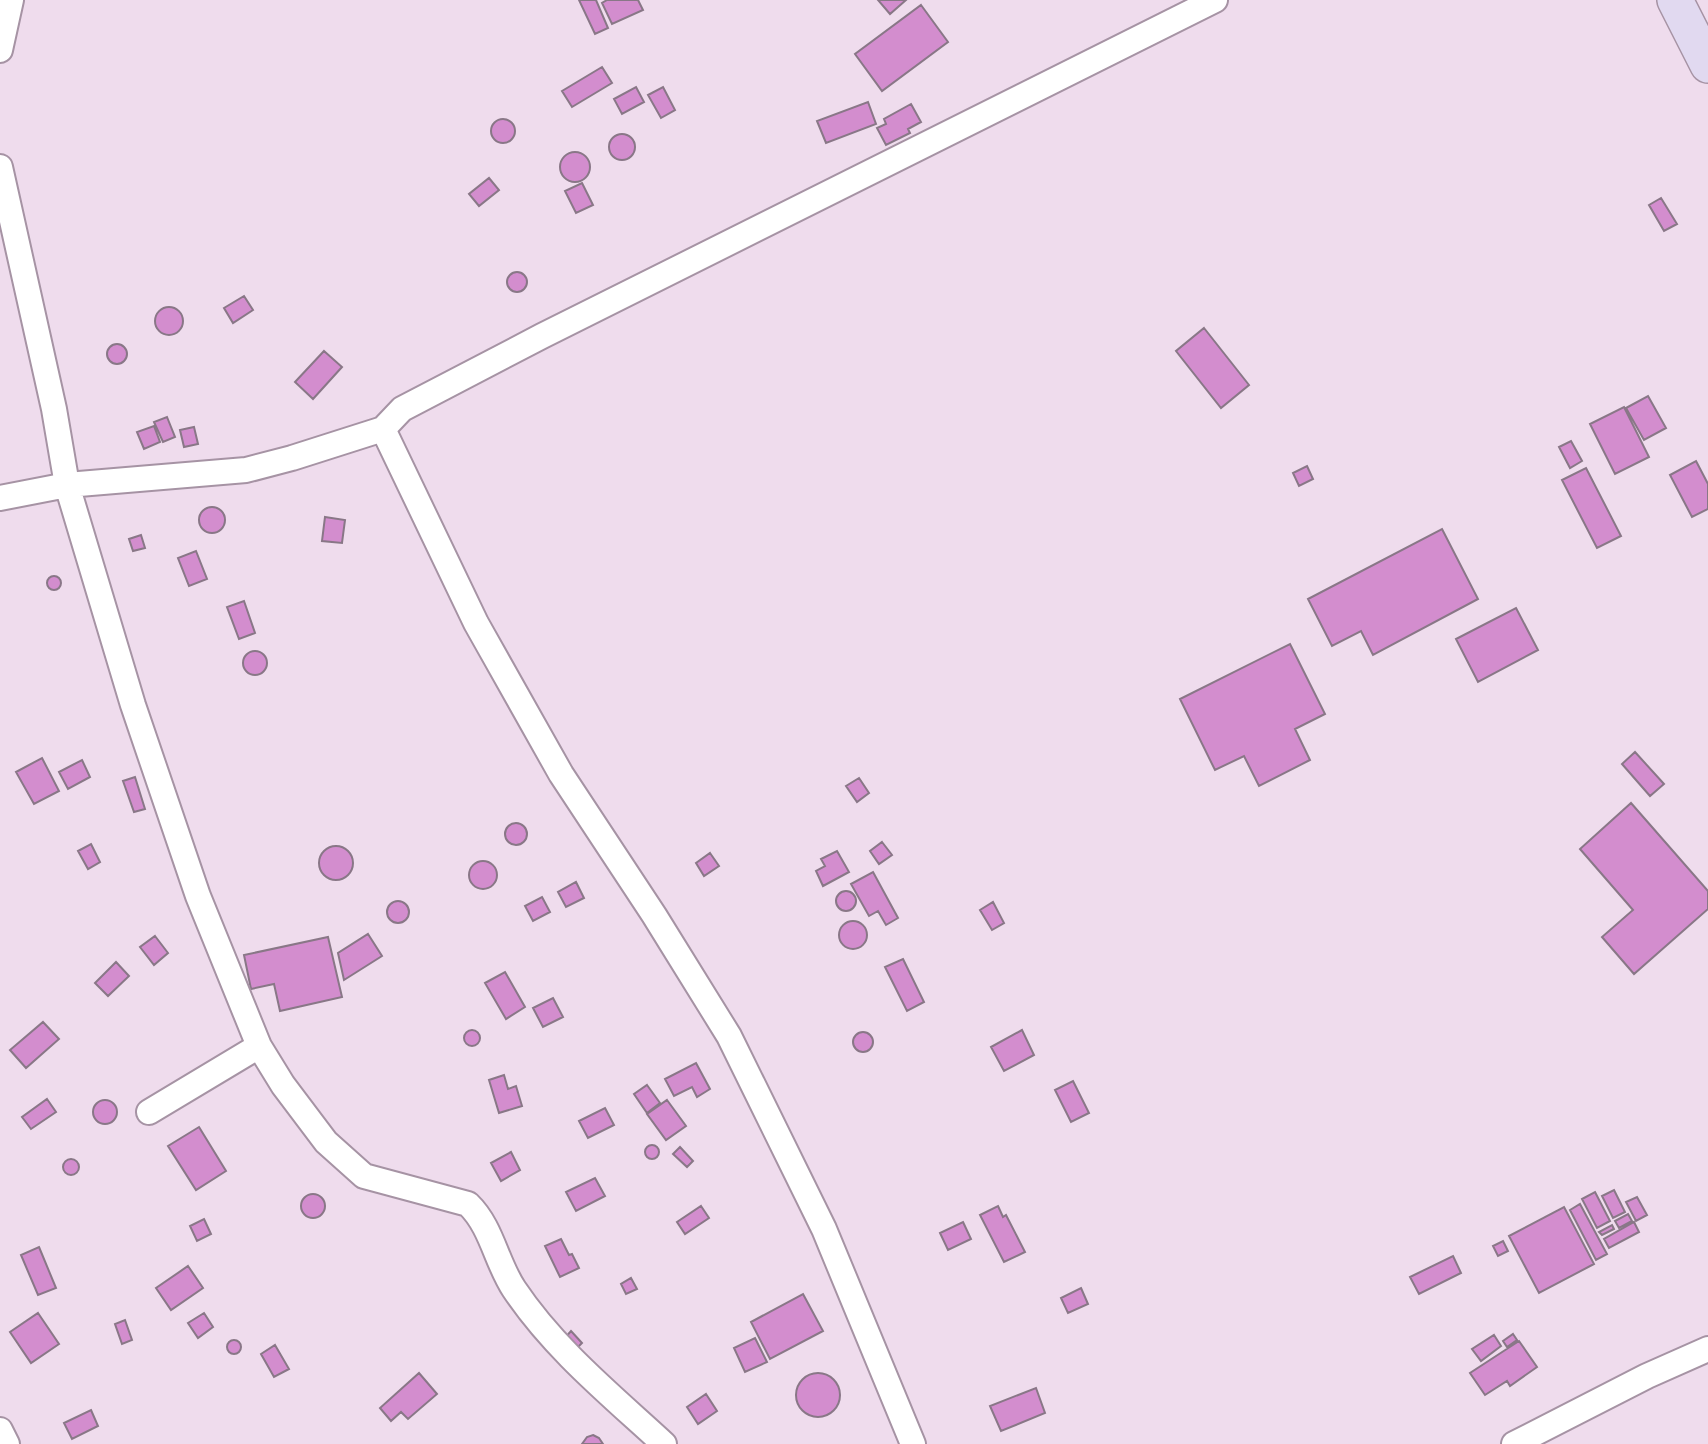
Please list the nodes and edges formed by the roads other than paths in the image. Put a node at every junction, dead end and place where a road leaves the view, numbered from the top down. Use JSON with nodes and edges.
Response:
{"nodes":[{"id":1,"x":11,"y":0,"type":"edge"},
{"id":2,"x":1215,"y":0,"type":"edge"},
{"id":3,"x":1675,"y":0,"type":"edge"},
{"id":4,"x":0,"y":51,"type":"edge"},
{"id":5,"x":1708,"y":65,"type":"edge"},
{"id":6,"x":0,"y":167,"type":"edge"},
{"id":7,"x":383,"y":429,"type":"junction"},
{"id":8,"x":67,"y":485,"type":"junction"},
{"id":9,"x":0,"y":498,"type":"edge"},
{"id":10,"x":259,"y":1045,"type":"junction"},
{"id":11,"x":149,"y":1112,"type":"dead end"},
{"id":12,"x":1708,"y":1349,"type":"edge"},
{"id":13,"x":0,"y":1430,"type":"edge"},
{"id":14,"x":7,"y":1444,"type":"edge"},
{"id":15,"x":664,"y":1444,"type":"edge"},
{"id":16,"x":913,"y":1444,"type":"edge"},
{"id":17,"x":1514,"y":1444,"type":"edge"}],
"edges":[{"from":1,"to":4,"type":"street"},
{"from":2,"to":7,"type":"street"},
{"from":3,"to":5,"type":"main road"},
{"from":6,"to":8,"type":"street"},
{"from":7,"to":8,"type":"street"},
{"from":7,"to":16,"type":"street"},
{"from":8,"to":9,"type":"street"},
{"from":8,"to":10,"type":"street"},
{"from":10,"to":11,"type":"street"},
{"from":10,"to":15,"type":"street"},
{"from":12,"to":17,"type":"street"},
{"from":13,"to":14,"type":"street"}]}
